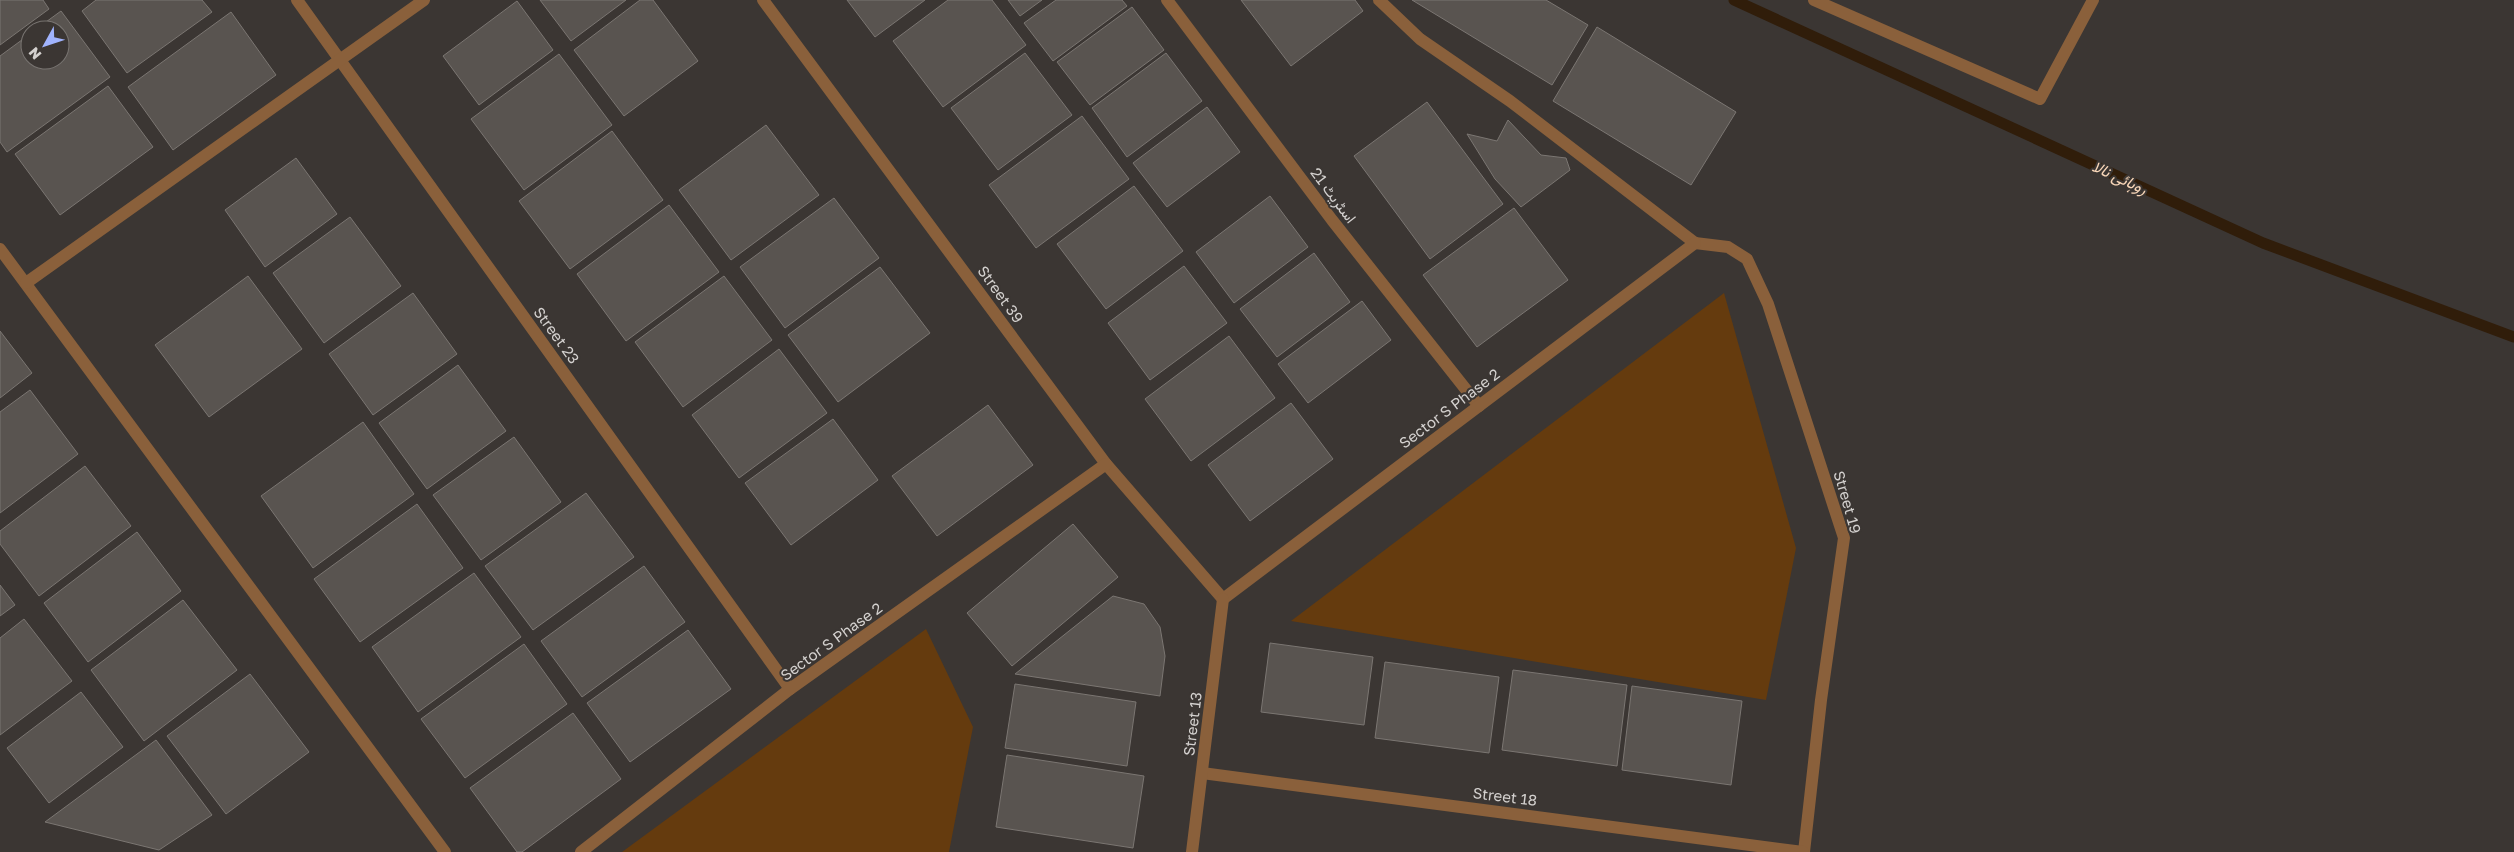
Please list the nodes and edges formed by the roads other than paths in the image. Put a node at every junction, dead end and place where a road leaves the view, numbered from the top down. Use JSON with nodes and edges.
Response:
{"nodes":[{"id":1,"x":297,"y":0,"type":"edge"},
{"id":2,"x":424,"y":0,"type":"edge"},
{"id":3,"x":763,"y":0,"type":"edge"},
{"id":4,"x":1167,"y":0,"type":"edge"},
{"id":5,"x":1379,"y":0,"type":"edge"},
{"id":6,"x":1814,"y":0,"type":"edge"},
{"id":7,"x":2093,"y":0,"type":"edge"},
{"id":8,"x":340,"y":60,"type":"junction"},
{"id":9,"x":1695,"y":243,"type":"junction"},
{"id":10,"x":0,"y":249,"type":"edge"},
{"id":11,"x":26,"y":283,"type":"junction"},
{"id":12,"x":1479,"y":406,"type":"junction"},
{"id":13,"x":1106,"y":464,"type":"junction"},
{"id":14,"x":1222,"y":599,"type":"junction"},
{"id":15,"x":790,"y":689,"type":"junction"},
{"id":16,"x":1202,"y":773,"type":"junction"},
{"id":17,"x":444,"y":852,"type":"edge"},
{"id":18,"x":580,"y":852,"type":"edge"},
{"id":19,"x":1192,"y":852,"type":"edge"},
{"id":20,"x":1804,"y":852,"type":"edge"}],
"edges":[{"from":1,"to":8,"type":"street","name":"Street 23"},
{"from":2,"to":8,"type":"street"},
{"from":3,"to":13,"type":"street","name":"Street 39"},
{"from":4,"to":12,"type":"street","name":"اسٹریٹ 21"},
{"from":5,"to":9,"type":"street"},
{"from":6,"to":7,"type":"street"},
{"from":8,"to":11,"type":"street"},
{"from":8,"to":15,"type":"street","name":"Street 23"},
{"from":9,"to":12,"type":"street","name":"Sector S Phase 2"},
{"from":9,"to":20,"type":"street","name":"Street 19"},
{"from":10,"to":11,"type":"street"},
{"from":11,"to":17,"type":"street"},
{"from":12,"to":14,"type":"street","name":"Sector S Phase 2"},
{"from":13,"to":14,"type":"street","name":"Street 39"},
{"from":13,"to":15,"type":"street","name":"Sector S Phase 2"},
{"from":14,"to":16,"type":"street","name":"Street 13"},
{"from":15,"to":18,"type":"street","name":"Sector S Phase 2"},
{"from":16,"to":19,"type":"street","name":"Street 13"},
{"from":16,"to":20,"type":"street","name":"Street 18"}]}
